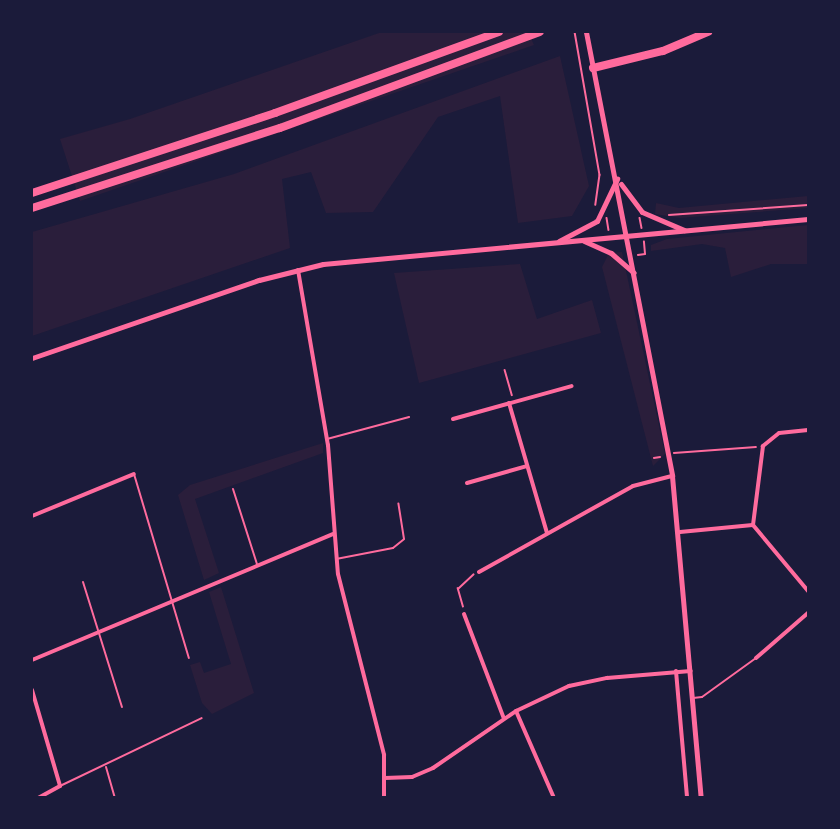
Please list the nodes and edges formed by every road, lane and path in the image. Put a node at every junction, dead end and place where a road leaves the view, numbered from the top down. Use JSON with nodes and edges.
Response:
{"nodes":[{"id":1,"x":499,"y":32,"type":"edge"},
{"id":2,"x":540,"y":32,"type":"edge"},
{"id":3,"x":575,"y":32,"type":"edge"},
{"id":4,"x":586,"y":32,"type":"edge"},
{"id":5,"x":708,"y":32,"type":"edge"},
{"id":6,"x":593,"y":68,"type":"junction"},
{"id":7,"x":617,"y":177,"type":"junction"},
{"id":8,"x":32,"y":193,"type":"edge"},
{"id":9,"x":808,"y":205,"type":"edge"},
{"id":10,"x":32,"y":208,"type":"edge"},
{"id":11,"x":594,"y":213,"type":"dead end"},
{"id":12,"x":668,"y":215,"type":"dead end"},
{"id":13,"x":808,"y":219,"type":"edge"},
{"id":14,"x":685,"y":230,"type":"junction"},
{"id":15,"x":628,"y":236,"type":"junction"},
{"id":16,"x":583,"y":240,"type":"junction"},
{"id":17,"x":559,"y":242,"type":"junction"},
{"id":18,"x":298,"y":269,"type":"junction"},
{"id":19,"x":634,"y":273,"type":"junction"},
{"id":20,"x":32,"y":358,"type":"edge"},
{"id":21,"x":505,"y":370,"type":"dead end"},
{"id":22,"x":572,"y":386,"type":"dead end"},
{"id":23,"x":512,"y":402,"type":"junction"},
{"id":24,"x":409,"y":417,"type":"dead end"},
{"id":25,"x":453,"y":419,"type":"dead end"},
{"id":26,"x":808,"y":430,"type":"edge"},
{"id":27,"x":327,"y":439,"type":"junction"},
{"id":28,"x":763,"y":446,"type":"junction"},
{"id":29,"x":667,"y":455,"type":"junction"},
{"id":30,"x":654,"y":458,"type":"dead end"},
{"id":31,"x":528,"y":466,"type":"junction"},
{"id":32,"x":134,"y":474,"type":"joint"},
{"id":33,"x":672,"y":476,"type":"junction"},
{"id":34,"x":467,"y":483,"type":"dead end"},
{"id":35,"x":233,"y":489,"type":"dead end"},
{"id":36,"x":398,"y":503,"type":"dead end"},
{"id":37,"x":32,"y":516,"type":"edge"},
{"id":38,"x":753,"y":525,"type":"junction"},
{"id":39,"x":680,"y":532,"type":"junction"},
{"id":40,"x":548,"y":533,"type":"junction"},
{"id":41,"x":333,"y":534,"type":"junction"},
{"id":42,"x":336,"y":559,"type":"junction"},
{"id":43,"x":257,"y":564,"type":"junction"},
{"id":44,"x":480,"y":572,"type":"joint"},
{"id":45,"x":83,"y":582,"type":"dead end"},
{"id":46,"x":808,"y":591,"type":"edge"},
{"id":47,"x":171,"y":601,"type":"junction"},
{"id":48,"x":808,"y":613,"type":"edge"},
{"id":49,"x":465,"y":614,"type":"joint"},
{"id":50,"x":97,"y":632,"type":"junction"},
{"id":51,"x":189,"y":658,"type":"dead end"},
{"id":52,"x":756,"y":658,"type":"joint"},
{"id":53,"x":32,"y":660,"type":"edge"},
{"id":54,"x":676,"y":671,"type":"junction"},
{"id":55,"x":691,"y":671,"type":"junction"},
{"id":56,"x":32,"y":690,"type":"edge"},
{"id":57,"x":693,"y":698,"type":"junction"},
{"id":58,"x":122,"y":707,"type":"dead end"},
{"id":59,"x":516,"y":711,"type":"junction"},
{"id":60,"x":202,"y":718,"type":"dead end"},
{"id":61,"x":504,"y":719,"type":"junction"},
{"id":62,"x":106,"y":767,"type":"junction"},
{"id":63,"x":385,"y":778,"type":"junction"},
{"id":64,"x":60,"y":786,"type":"junction"},
{"id":65,"x":38,"y":798,"type":"edge"},
{"id":66,"x":115,"y":798,"type":"edge"},
{"id":67,"x":384,"y":798,"type":"edge"},
{"id":68,"x":554,"y":798,"type":"edge"},
{"id":69,"x":687,"y":798,"type":"edge"},
{"id":70,"x":701,"y":798,"type":"edge"}],
"edges":[{"from":1,"to":8,"type":"highway"},
{"from":2,"to":10,"type":"highway"},
{"from":3,"to":11,"type":"path"},
{"from":4,"to":6,"type":"street"},
{"from":5,"to":6,"type":"highway"},
{"from":6,"to":7,"type":"street"},
{"from":7,"to":14,"type":"street"},
{"from":7,"to":15,"type":"street"},
{"from":7,"to":17,"type":"street"},
{"from":9,"to":12,"type":"path"},
{"from":13,"to":14,"type":"street"},
{"from":14,"to":15,"type":"street"},
{"from":15,"to":16,"type":"street"},
{"from":15,"to":19,"type":"street"},
{"from":16,"to":17,"type":"street"},
{"from":16,"to":19,"type":"street"},
{"from":17,"to":18,"type":"street"},
{"from":18,"to":20,"type":"street"},
{"from":18,"to":27,"type":"street"},
{"from":19,"to":29,"type":"street"},
{"from":21,"to":23,"type":"path"},
{"from":22,"to":23,"type":"street"},
{"from":23,"to":25,"type":"street"},
{"from":23,"to":31,"type":"street"},
{"from":24,"to":27,"type":"lane"},
{"from":26,"to":28,"type":"street"},
{"from":27,"to":41,"type":"street"},
{"from":28,"to":29,"type":"path"},
{"from":28,"to":38,"type":"street"},
{"from":29,"to":30,"type":"path"},
{"from":29,"to":33,"type":"street"},
{"from":31,"to":34,"type":"street"},
{"from":31,"to":40,"type":"street"},
{"from":32,"to":37,"type":"street"},
{"from":32,"to":47,"type":"lane"},
{"from":33,"to":39,"type":"street"},
{"from":33,"to":40,"type":"street"},
{"from":35,"to":43,"type":"lane"},
{"from":36,"to":42,"type":"lane"},
{"from":38,"to":39,"type":"street"},
{"from":38,"to":46,"type":"street"},
{"from":39,"to":55,"type":"street"},
{"from":40,"to":44,"type":"street"},
{"from":41,"to":42,"type":"street"},
{"from":41,"to":43,"type":"street"},
{"from":42,"to":63,"type":"street"},
{"from":43,"to":47,"type":"street"},
{"from":44,"to":49,"type":"path"},
{"from":45,"to":50,"type":"lane"},
{"from":47,"to":50,"type":"street"},
{"from":47,"to":51,"type":"lane"},
{"from":48,"to":52,"type":"street"},
{"from":49,"to":61,"type":"street"},
{"from":50,"to":53,"type":"street"},
{"from":50,"to":58,"type":"lane"},
{"from":52,"to":57,"type":"lane"},
{"from":54,"to":55,"type":"street"},
{"from":54,"to":59,"type":"street"},
{"from":54,"to":69,"type":"street"},
{"from":55,"to":57,"type":"street"},
{"from":56,"to":64,"type":"street"},
{"from":57,"to":70,"type":"street"},
{"from":59,"to":61,"type":"street"},
{"from":59,"to":68,"type":"street"},
{"from":60,"to":62,"type":"lane"},
{"from":61,"to":63,"type":"street"},
{"from":62,"to":64,"type":"lane"},
{"from":62,"to":66,"type":"lane"},
{"from":63,"to":67,"type":"street"},
{"from":64,"to":65,"type":"street"}]}
